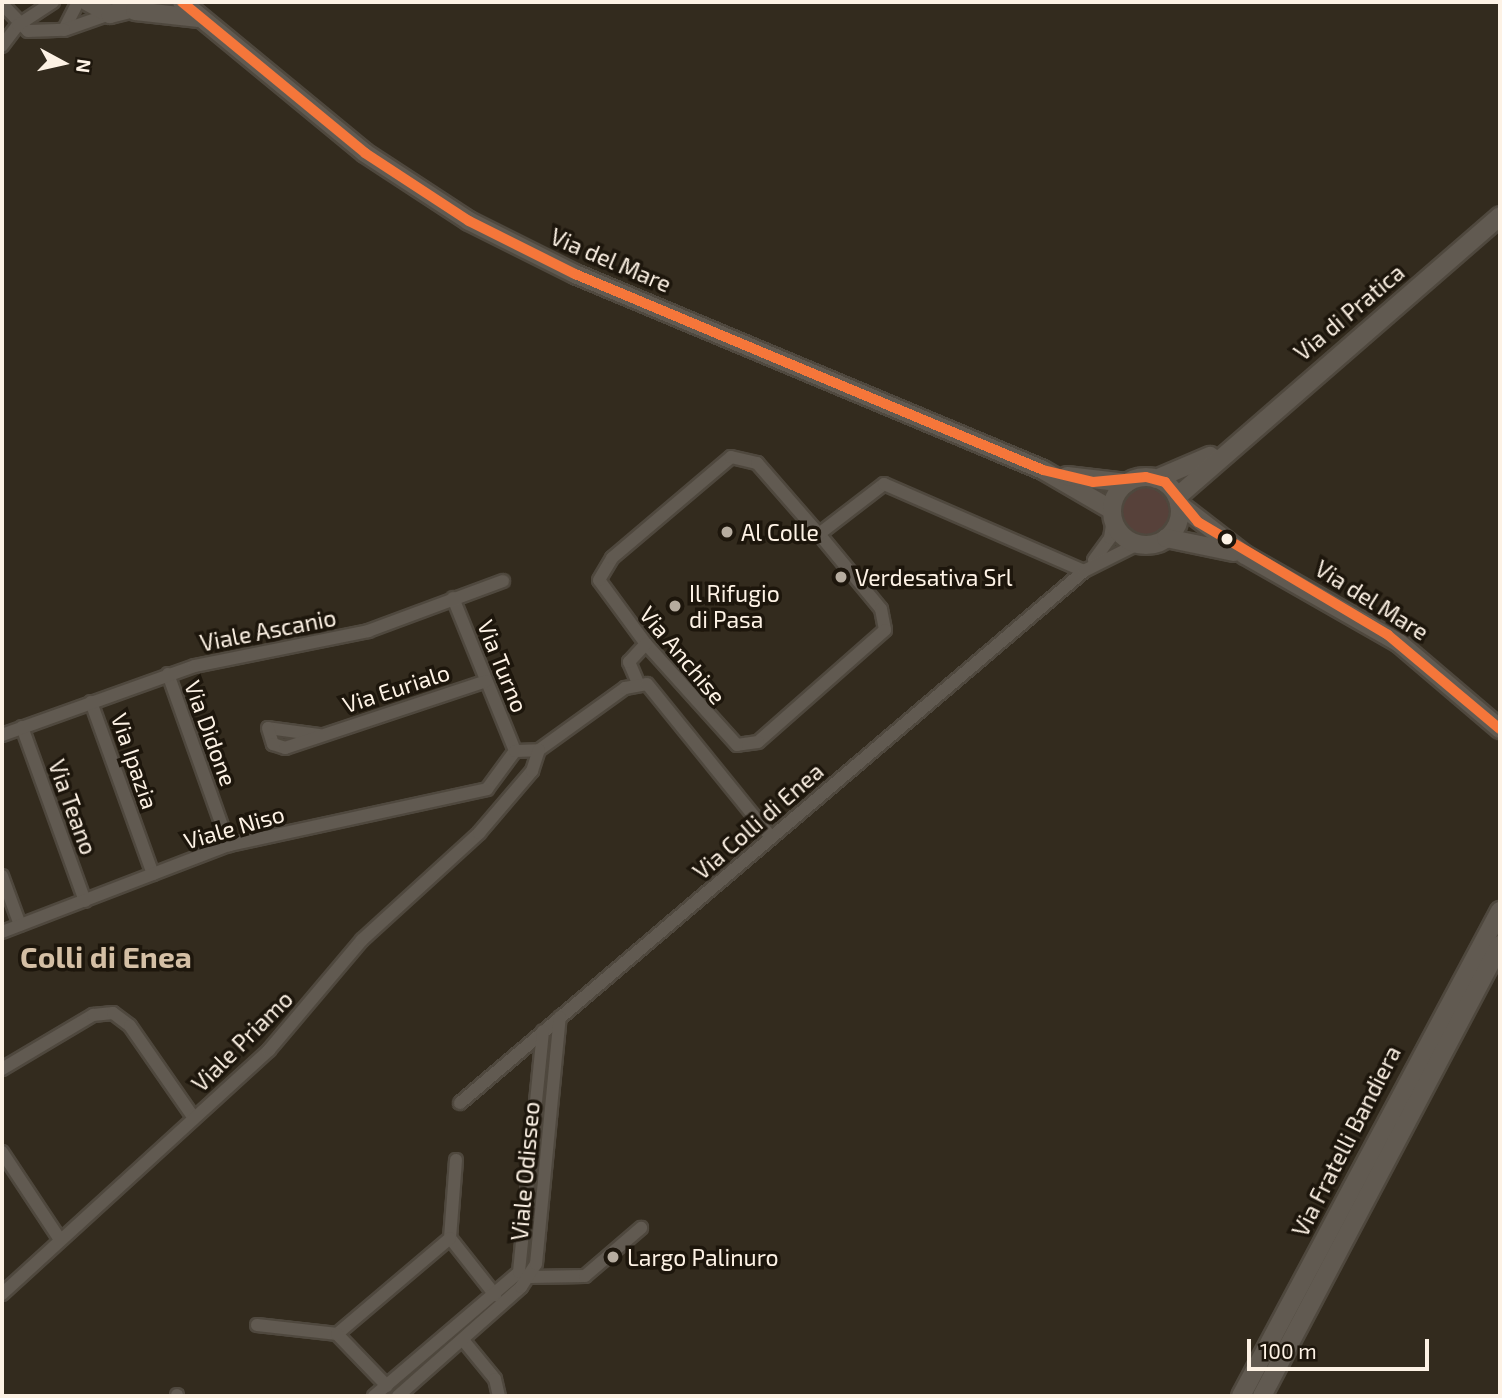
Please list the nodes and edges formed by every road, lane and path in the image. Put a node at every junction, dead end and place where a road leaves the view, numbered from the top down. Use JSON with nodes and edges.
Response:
{"nodes":[{"id":1,"x":54,"y":2,"type":"edge"},
{"id":2,"x":78,"y":2,"type":"edge"},
{"id":3,"x":88,"y":2,"type":"edge"},
{"id":4,"x":183,"y":2,"type":"edge"},
{"id":5,"x":2,"y":4,"type":"edge"},
{"id":6,"x":141,"y":7,"type":"edge"},
{"id":7,"x":110,"y":14,"type":"junction"},
{"id":8,"x":204,"y":20,"type":"junction"},
{"id":9,"x":18,"y":25,"type":"junction"},
{"id":10,"x":64,"y":30,"type":"junction"},
{"id":11,"x":2,"y":46,"type":"edge"},
{"id":12,"x":1500,"y":216,"type":"edge"},
{"id":13,"x":1229,"y":446,"type":"junction"},
{"id":14,"x":1043,"y":470,"type":"junction"},
{"id":15,"x":1156,"y":478,"type":"junction"},
{"id":16,"x":1127,"y":483,"type":"junction"},
{"id":17,"x":1178,"y":500,"type":"junction"},
{"id":18,"x":1112,"y":514,"type":"junction"},
{"id":19,"x":819,"y":534,"type":"junction"},
{"id":20,"x":1166,"y":538,"type":"junction"},
{"id":21,"x":1138,"y":544,"type":"junction"},
{"id":22,"x":1245,"y":555,"type":"junction"},
{"id":23,"x":1084,"y":571,"type":"junction"},
{"id":24,"x":503,"y":581,"type":"dead end"},
{"id":25,"x":453,"y":598,"type":"junction"},
{"id":26,"x":646,"y":644,"type":"junction"},
{"id":27,"x":168,"y":674,"type":"junction"},
{"id":28,"x":486,"y":681,"type":"junction"},
{"id":29,"x":638,"y":683,"type":"junction"},
{"id":30,"x":92,"y":702,"type":"junction"},
{"id":31,"x":22,"y":727,"type":"junction"},
{"id":32,"x":1499,"y":729,"type":"edge"},
{"id":33,"x":2,"y":735,"type":"edge"},
{"id":34,"x":319,"y":735,"type":"dead end"},
{"id":35,"x":539,"y":750,"type":"junction"},
{"id":36,"x":515,"y":751,"type":"junction"},
{"id":37,"x":487,"y":789,"type":"junction"},
{"id":38,"x":501,"y":807,"type":"junction"},
{"id":39,"x":770,"y":836,"type":"junction"},
{"id":40,"x":229,"y":845,"type":"junction"},
{"id":41,"x":153,"y":874,"type":"junction"},
{"id":42,"x":2,"y":876,"type":"edge"},
{"id":43,"x":85,"y":901,"type":"junction"},
{"id":44,"x":1500,"y":911,"type":"edge"},
{"id":45,"x":20,"y":925,"type":"junction"},
{"id":46,"x":2,"y":932,"type":"edge"},
{"id":47,"x":1500,"y":945,"type":"edge"},
{"id":48,"x":560,"y":1017,"type":"junction"},
{"id":49,"x":543,"y":1031,"type":"junction"},
{"id":50,"x":2,"y":1069,"type":"edge"},
{"id":51,"x":460,"y":1103,"type":"dead end"},
{"id":52,"x":194,"y":1118,"type":"junction"},
{"id":53,"x":2,"y":1152,"type":"edge"},
{"id":54,"x":456,"y":1160,"type":"dead end"},
{"id":55,"x":544,"y":1202,"type":"junction"},
{"id":56,"x":528,"y":1203,"type":"junction"},
{"id":57,"x":641,"y":1228,"type":"dead end"},
{"id":58,"x":59,"y":1238,"type":"junction"},
{"id":59,"x":450,"y":1238,"type":"junction"},
{"id":60,"x":530,"y":1277,"type":"junction"},
{"id":61,"x":2,"y":1294,"type":"edge"},
{"id":62,"x":495,"y":1296,"type":"junction"},
{"id":63,"x":257,"y":1325,"type":"dead end"},
{"id":64,"x":337,"y":1334,"type":"junction"},
{"id":65,"x":463,"y":1340,"type":"junction"},
{"id":66,"x":387,"y":1386,"type":"junction"},
{"id":67,"x":374,"y":1396,"type":"edge"},
{"id":68,"x":398,"y":1396,"type":"edge"},
{"id":69,"x":499,"y":1396,"type":"edge"},
{"id":70,"x":1241,"y":1396,"type":"edge"},
{"id":71,"x":1262,"y":1396,"type":"edge"}],
"edges":[{"from":1,"to":9,"type":"street"},
{"from":2,"to":10,"type":"street"},
{"from":3,"to":7,"type":"main road"},
{"from":4,"to":8,"type":"main road","name":"Via del Mare"},
{"from":5,"to":9,"type":"street"},
{"from":6,"to":7,"type":"main road"},
{"from":6,"to":8,"type":"main road"},
{"from":7,"to":10,"type":"street"},
{"from":8,"to":14,"type":"main road","name":"Via del Mare"},
{"from":9,"to":10,"type":"street"},
{"from":9,"to":11,"type":"street"},
{"from":12,"to":13,"type":"main road","name":"Via di Pratica"},
{"from":13,"to":15,"type":"main road","name":"Via di Pratica"},
{"from":13,"to":17,"type":"main road","name":"Via di Pratica"},
{"from":14,"to":16,"type":"main road","name":"Via del Mare"},
{"from":14,"to":18,"type":"main road","name":"Via del Mare"},
{"from":15,"to":16,"type":"main road"},
{"from":15,"to":17,"type":"main road"},
{"from":16,"to":18,"type":"main road"},
{"from":17,"to":20,"type":"main road"},
{"from":17,"to":22,"type":"main road","name":"Via del Mare"},
{"from":18,"to":21,"type":"main road"},
{"from":18,"to":23,"type":"street","name":"Via Colli di Enea"},
{"from":19,"to":23,"type":"street"},
{"from":19,"to":26,"type":"street","name":"Via Anchise"},
{"from":19,"to":26,"type":"street","name":"Via Anchise"},
{"from":20,"to":21,"type":"main road"},
{"from":20,"to":22,"type":"main road","name":"Via del Mare"},
{"from":21,"to":23,"type":"street","name":"Via Colli di Enea"},
{"from":22,"to":32,"type":"main road","name":"Via del Mare"},
{"from":23,"to":39,"type":"street","name":"Via Colli di Enea"},
{"from":24,"to":25,"type":"street","name":"Viale Ascanio"},
{"from":25,"to":27,"type":"street","name":"Viale Ascanio"},
{"from":25,"to":28,"type":"street","name":"Via Turno"},
{"from":26,"to":29,"type":"street"},
{"from":27,"to":30,"type":"street","name":"Viale Ascanio"},
{"from":27,"to":40,"type":"street","name":"Via Didone"},
{"from":28,"to":34,"type":"street","name":"Via Eurialo"},
{"from":28,"to":36,"type":"street","name":"Via Turno"},
{"from":29,"to":35,"type":"street"},
{"from":29,"to":39,"type":"street"},
{"from":30,"to":31,"type":"street","name":"Viale Ascanio"},
{"from":30,"to":41,"type":"street","name":"Via Ipazia"},
{"from":31,"to":33,"type":"street","name":"Viale Ascanio"},
{"from":31,"to":43,"type":"street","name":"Via Teano"},
{"from":35,"to":36,"type":"street"},
{"from":35,"to":38,"type":"street","name":"Viale Priamo"},
{"from":36,"to":37,"type":"street"},
{"from":37,"to":38,"type":"street"},
{"from":37,"to":40,"type":"street","name":"Viale Niso"},
{"from":38,"to":52,"type":"street","name":"Viale Priamo"},
{"from":39,"to":48,"type":"street","name":"Via Colli di Enea"},
{"from":40,"to":41,"type":"street","name":"Viale Niso"},
{"from":41,"to":43,"type":"street","name":"Viale Niso"},
{"from":42,"to":45,"type":"street"},
{"from":43,"to":45,"type":"street","name":"Viale Niso"},
{"from":44,"to":70,"type":"main road","name":"Via Fratelli Bandiera"},
{"from":45,"to":46,"type":"street","name":"Viale Niso"},
{"from":47,"to":71,"type":"main road","name":"Via Fratelli Bandiera"},
{"from":48,"to":49,"type":"street","name":"Via Colli di Enea"},
{"from":48,"to":55,"type":"street","name":"Viale Odisseo"},
{"from":49,"to":51,"type":"street","name":"Via Colli di Enea"},
{"from":49,"to":56,"type":"street","name":"Viale Odisseo"},
{"from":50,"to":52,"type":"street"},
{"from":52,"to":58,"type":"street","name":"Viale Priamo"},
{"from":53,"to":58,"type":"street"},
{"from":54,"to":59,"type":"street"},
{"from":55,"to":56,"type":"street"},
{"from":55,"to":60,"type":"street","name":"Viale Odisseo"},
{"from":56,"to":62,"type":"street","name":"Viale Odisseo"},
{"from":57,"to":60,"type":"street"},
{"from":58,"to":61,"type":"street","name":"Viale Priamo"},
{"from":59,"to":62,"type":"street"},
{"from":59,"to":64,"type":"street"},
{"from":60,"to":65,"type":"street"},
{"from":62,"to":66,"type":"street","name":"Viale Odisseo"},
{"from":63,"to":64,"type":"street"},
{"from":64,"to":66,"type":"street"},
{"from":65,"to":68,"type":"street"},
{"from":65,"to":69,"type":"street"},
{"from":66,"to":67,"type":"street","name":"Viale Odisseo"}]}
